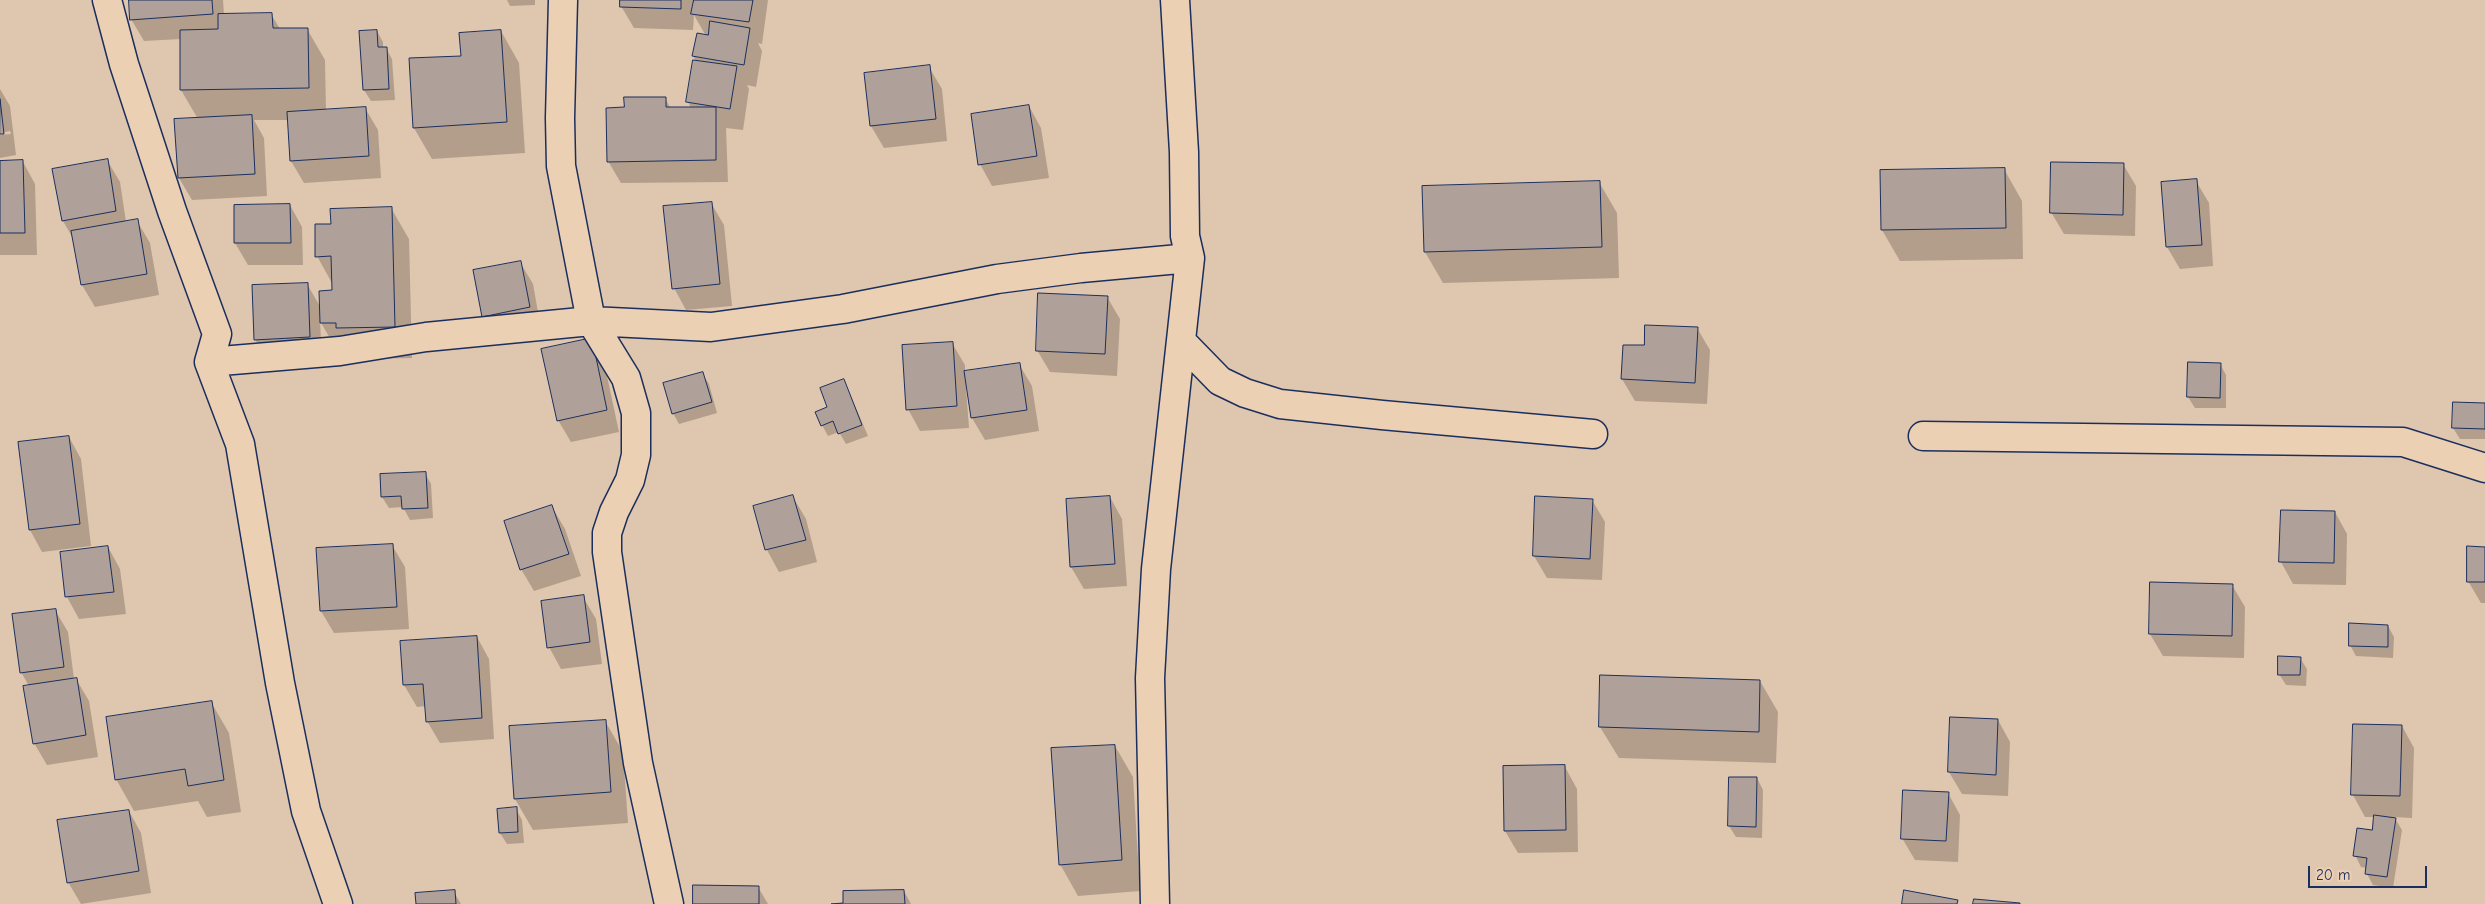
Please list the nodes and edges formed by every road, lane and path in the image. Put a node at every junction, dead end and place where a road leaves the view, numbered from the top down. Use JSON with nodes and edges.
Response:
{"nodes":[{"id":1,"x":107,"y":0,"type":"edge"},
{"id":2,"x":563,"y":0,"type":"edge"},
{"id":3,"x":1175,"y":0,"type":"edge"},
{"id":4,"x":1190,"y":258,"type":"junction"},
{"id":5,"x":591,"y":321,"type":"junction"},
{"id":6,"x":1181,"y":341,"type":"junction"},
{"id":7,"x":209,"y":362,"type":"junction"},
{"id":8,"x":1593,"y":434,"type":"dead end"},
{"id":9,"x":1923,"y":436,"type":"dead end"},
{"id":10,"x":2485,"y":468,"type":"edge"},
{"id":11,"x":338,"y":904,"type":"edge"},
{"id":12,"x":670,"y":904,"type":"edge"},
{"id":13,"x":1155,"y":904,"type":"edge"}],
"edges":[{"from":1,"to":7,"type":"street"},
{"from":2,"to":5,"type":"street"},
{"from":3,"to":4,"type":"street"},
{"from":4,"to":5,"type":"street"},
{"from":4,"to":6,"type":"street"},
{"from":5,"to":7,"type":"street"},
{"from":5,"to":12,"type":"street"},
{"from":6,"to":8,"type":"street"},
{"from":6,"to":13,"type":"street"},
{"from":7,"to":11,"type":"street"},
{"from":9,"to":10,"type":"street"}]}
